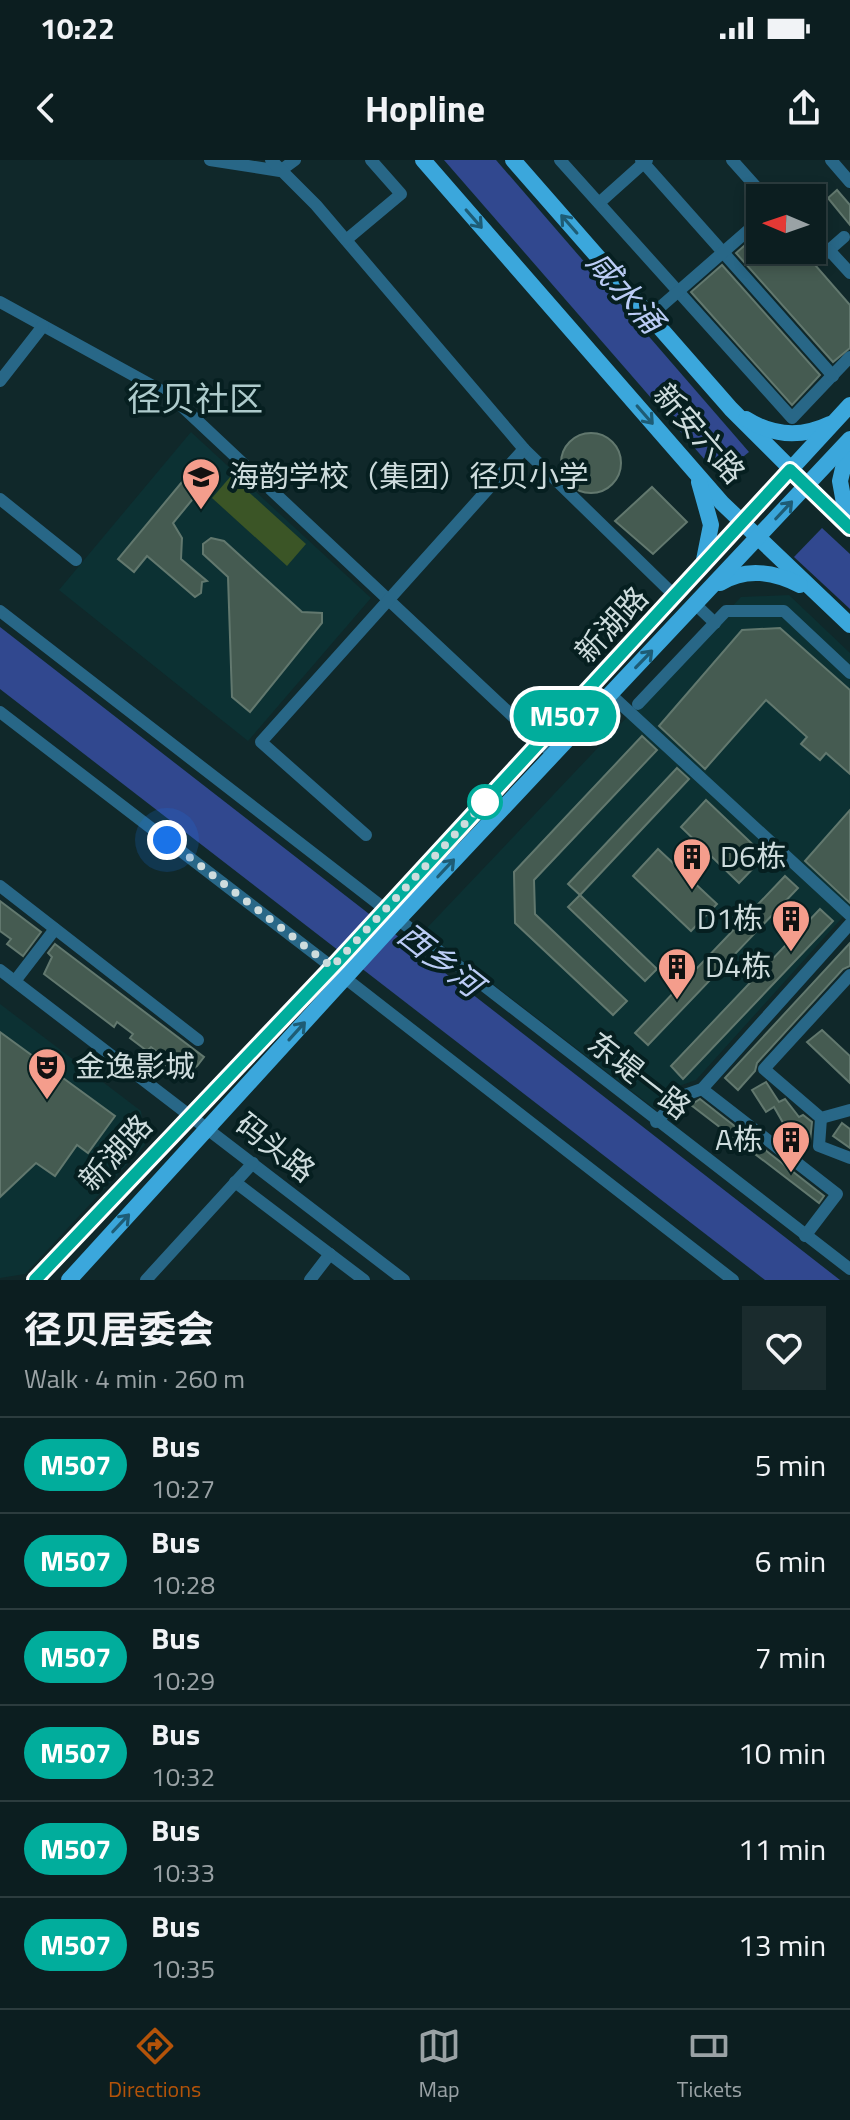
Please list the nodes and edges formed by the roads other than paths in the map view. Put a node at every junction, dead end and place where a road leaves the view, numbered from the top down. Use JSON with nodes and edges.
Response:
{"nodes":[{"id":1,"x":210,"y":160,"type":"edge"},
{"id":2,"x":271,"y":160,"type":"edge"},
{"id":3,"x":295,"y":160,"type":"edge"},
{"id":4,"x":371,"y":160,"type":"edge"},
{"id":5,"x":423,"y":160,"type":"edge"},
{"id":6,"x":513,"y":160,"type":"edge"},
{"id":7,"x":560,"y":160,"type":"edge"},
{"id":8,"x":732,"y":160,"type":"edge"},
{"id":9,"x":831,"y":160,"type":"edge"},
{"id":10,"x":644,"y":161,"type":"edge"},
{"id":11,"x":280,"y":171,"type":"junction"},
{"id":12,"x":850,"y":182,"type":"edge"},
{"id":13,"x":753,"y":184,"type":"edge"},
{"id":14,"x":599,"y":203,"type":"junction"},
{"id":15,"x":746,"y":232,"type":"edge"},
{"id":16,"x":844,"y":237,"type":"dead end"},
{"id":17,"x":346,"y":240,"type":"junction"},
{"id":18,"x":829,"y":250,"type":"junction"},
{"id":19,"x":724,"y":252,"type":"junction"},
{"id":20,"x":826,"y":253,"type":"edge"},
{"id":21,"x":850,"y":273,"type":"edge"},
{"id":22,"x":678,"y":291,"type":"junction"},
{"id":23,"x":0,"y":302,"type":"edge"},
{"id":24,"x":650,"y":316,"type":"junction"},
{"id":25,"x":43,"y":326,"type":"junction"},
{"id":26,"x":850,"y":357,"type":"edge"},
{"id":27,"x":833,"y":376,"type":"junction"},
{"id":28,"x":0,"y":381,"type":"edge"},
{"id":29,"x":850,"y":405,"type":"edge"},
{"id":30,"x":731,"y":409,"type":"junction"},
{"id":31,"x":835,"y":421,"type":"junction"},
{"id":32,"x":850,"y":440,"type":"edge"},
{"id":33,"x":524,"y":449,"type":"junction"},
{"id":34,"x":693,"y":470,"type":"junction"},
{"id":35,"x":790,"y":470,"type":"junction"},
{"id":36,"x":806,"y":486,"type":"junction"},
{"id":37,"x":0,"y":499,"type":"edge"},
{"id":38,"x":741,"y":523,"type":"junction"},
{"id":39,"x":849,"y":527,"type":"edge"},
{"id":40,"x":758,"y":539,"type":"junction"},
{"id":41,"x":76,"y":560,"type":"dead end"},
{"id":42,"x":699,"y":572,"type":"junction"},
{"id":43,"x":712,"y":588,"type":"junction"},
{"id":44,"x":820,"y":596,"type":"junction"},
{"id":45,"x":389,"y":597,"type":"junction"},
{"id":46,"x":676,"y":597,"type":"junction"},
{"id":47,"x":696,"y":605,"type":"junction"},
{"id":48,"x":0,"y":611,"type":"edge"},
{"id":49,"x":715,"y":623,"type":"junction"},
{"id":50,"x":850,"y":625,"type":"edge"},
{"id":51,"x":850,"y":673,"type":"edge"},
{"id":52,"x":610,"y":694,"type":"junction"},
{"id":53,"x":638,"y":704,"type":"dead end"},
{"id":54,"x":0,"y":712,"type":"edge"},
{"id":55,"x":547,"y":748,"type":"junction"},
{"id":56,"x":366,"y":835,"type":"dead end"},
{"id":57,"x":0,"y":886,"type":"edge"},
{"id":58,"x":850,"y":915,"type":"edge"},
{"id":59,"x":388,"y":918,"type":"junction"},
{"id":60,"x":850,"y":924,"type":"edge"},
{"id":61,"x":55,"y":929,"type":"junction"},
{"id":62,"x":342,"y":969,"type":"junction"},
{"id":63,"x":0,"y":970,"type":"edge"},
{"id":64,"x":850,"y":975,"type":"edge"},
{"id":65,"x":15,"y":981,"type":"junction"},
{"id":66,"x":198,"y":1040,"type":"dead end"},
{"id":67,"x":702,"y":1089,"type":"junction"},
{"id":68,"x":850,"y":1110,"type":"edge"},
{"id":69,"x":190,"y":1114,"type":"junction"},
{"id":70,"x":821,"y":1118,"type":"junction"},
{"id":71,"x":656,"y":1122,"type":"junction"},
{"id":72,"x":208,"y":1128,"type":"junction"},
{"id":73,"x":850,"y":1158,"type":"edge"},
{"id":74,"x":253,"y":1163,"type":"junction"},
{"id":75,"x":235,"y":1182,"type":"junction"},
{"id":76,"x":805,"y":1236,"type":"junction"},
{"id":77,"x":330,"y":1254,"type":"junction"},
{"id":78,"x":850,"y":1269,"type":"edge"},
{"id":79,"x":389,"y":1276,"type":"edge"},
{"id":80,"x":35,"y":1280,"type":"edge"},
{"id":81,"x":69,"y":1280,"type":"edge"},
{"id":82,"x":146,"y":1280,"type":"edge"},
{"id":83,"x":310,"y":1280,"type":"edge"},
{"id":84,"x":364,"y":1280,"type":"edge"},
{"id":85,"x":404,"y":1280,"type":"edge"},
{"id":86,"x":733,"y":1280,"type":"edge"}],
"edges":[{"from":1,"to":11,"type":"street"},
{"from":2,"to":11,"type":"street"},
{"from":3,"to":11,"type":"street"},
{"from":4,"to":17,"type":"street"},
{"from":5,"to":34,"type":"main road","name":"新安六路","one_way":true},
{"from":24,"to":6,"type":"main road","name":"新安六路","one_way":true},
{"from":7,"to":14,"type":"street"},
{"from":8,"to":13,"type":"street"},
{"from":9,"to":12,"type":"street"},
{"from":10,"to":14,"type":"street"},
{"from":10,"to":19,"type":"street"},
{"from":11,"to":17,"type":"street"},
{"from":14,"to":22,"type":"street"},
{"from":15,"to":19,"type":"street"},
{"from":16,"to":18,"type":"street"},
{"from":17,"to":33,"type":"street"},
{"from":18,"to":20,"type":"street"},
{"from":18,"to":21,"type":"street"},
{"from":19,"to":22,"type":"street"},
{"from":19,"to":27,"type":"street"},
{"from":22,"to":24,"type":"street"},
{"from":22,"to":27,"type":"street"},
{"from":23,"to":25,"type":"street"},
{"from":24,"to":30,"type":"main road","name":"新安六路"},
{"from":25,"to":28,"type":"street"},
{"from":25,"to":45,"type":"street"},
{"from":26,"to":27,"type":"street"},
{"from":29,"to":31,"type":"main road","name":"新湖路"},
{"from":30,"to":31,"type":"main road"},
{"from":30,"to":35,"type":"main road","name":"新安六路"},
{"from":31,"to":35,"type":"main road","name":"新湖路"},
{"from":32,"to":36,"type":"main road","name":"新湖路"},
{"from":32,"to":39,"type":"main road"},
{"from":33,"to":45,"type":"street"},
{"from":33,"to":46,"type":"street"},
{"from":34,"to":38,"type":"main road","name":"新安六路"},
{"from":34,"to":42,"type":"main road"},
{"from":35,"to":36,"type":"main road","name":"新安六路"},
{"from":35,"to":38,"type":"main road","name":"新湖路"},
{"from":36,"to":39,"type":"main road","name":"新安六路"},
{"from":40,"to":36,"type":"main road","name":"新湖路","one_way":true},
{"from":37,"to":41,"type":"street"},
{"from":38,"to":40,"type":"main road","name":"新安六路"},
{"from":38,"to":42,"type":"main road","name":"新湖路"},
{"from":40,"to":43,"type":"main road","name":"新湖路"},
{"from":40,"to":44,"type":"main road","name":"新安六路"},
{"from":42,"to":46,"type":"main road","name":"新湖路"},
{"from":43,"to":44,"type":"main road"},
{"from":43,"to":47,"type":"main road","name":"新湖路"},
{"from":44,"to":50,"type":"main road","name":"新安六路"},
{"from":45,"to":55,"type":"street"},
{"from":45,"to":56,"type":"street"},
{"from":46,"to":55,"type":"main road","name":"新湖路"},
{"from":47,"to":49,"type":"street"},
{"from":52,"to":47,"type":"main road","name":"新湖路","one_way":true},
{"from":48,"to":59,"type":"street","name":"东堤一路"},
{"from":49,"to":51,"type":"street"},
{"from":49,"to":53,"type":"street"},
{"from":52,"to":55,"type":"main road","name":"新湖路"},
{"from":52,"to":58,"type":"street"},
{"from":54,"to":62,"type":"street"},
{"from":55,"to":59,"type":"main road","name":"新湖路"},
{"from":57,"to":61,"type":"street"},
{"from":59,"to":62,"type":"main road","name":"新湖路"},
{"from":59,"to":71,"type":"street","name":"东堤一路"},
{"from":60,"to":67,"type":"street"},
{"from":61,"to":65,"type":"street"},
{"from":61,"to":66,"type":"street"},
{"from":62,"to":69,"type":"main road","name":"新湖路"},
{"from":72,"to":62,"type":"main road","name":"新湖路","one_way":true},
{"from":62,"to":86,"type":"street"},
{"from":63,"to":65,"type":"street","name":"码头路"},
{"from":64,"to":70,"type":"street"},
{"from":65,"to":69,"type":"street","name":"码头路"},
{"from":67,"to":71,"type":"street"},
{"from":67,"to":76,"type":"street"},
{"from":68,"to":70,"type":"street"},
{"from":69,"to":72,"type":"street","name":"码头路"},
{"from":69,"to":80,"type":"main road","name":"新湖路"},
{"from":70,"to":73,"type":"street"},
{"from":71,"to":76,"type":"street","name":"东堤一路"},
{"from":72,"to":74,"type":"street","name":"码头路"},
{"from":81,"to":72,"type":"main road","name":"新湖路","one_way":true},
{"from":74,"to":75,"type":"street"},
{"from":74,"to":79,"type":"street","name":"码头路"},
{"from":75,"to":77,"type":"street"},
{"from":75,"to":82,"type":"street"},
{"from":76,"to":78,"type":"street","name":"东堤一路"},
{"from":77,"to":83,"type":"street"},
{"from":77,"to":84,"type":"street"},
{"from":79,"to":85,"type":"street","name":"码头路"}]}
